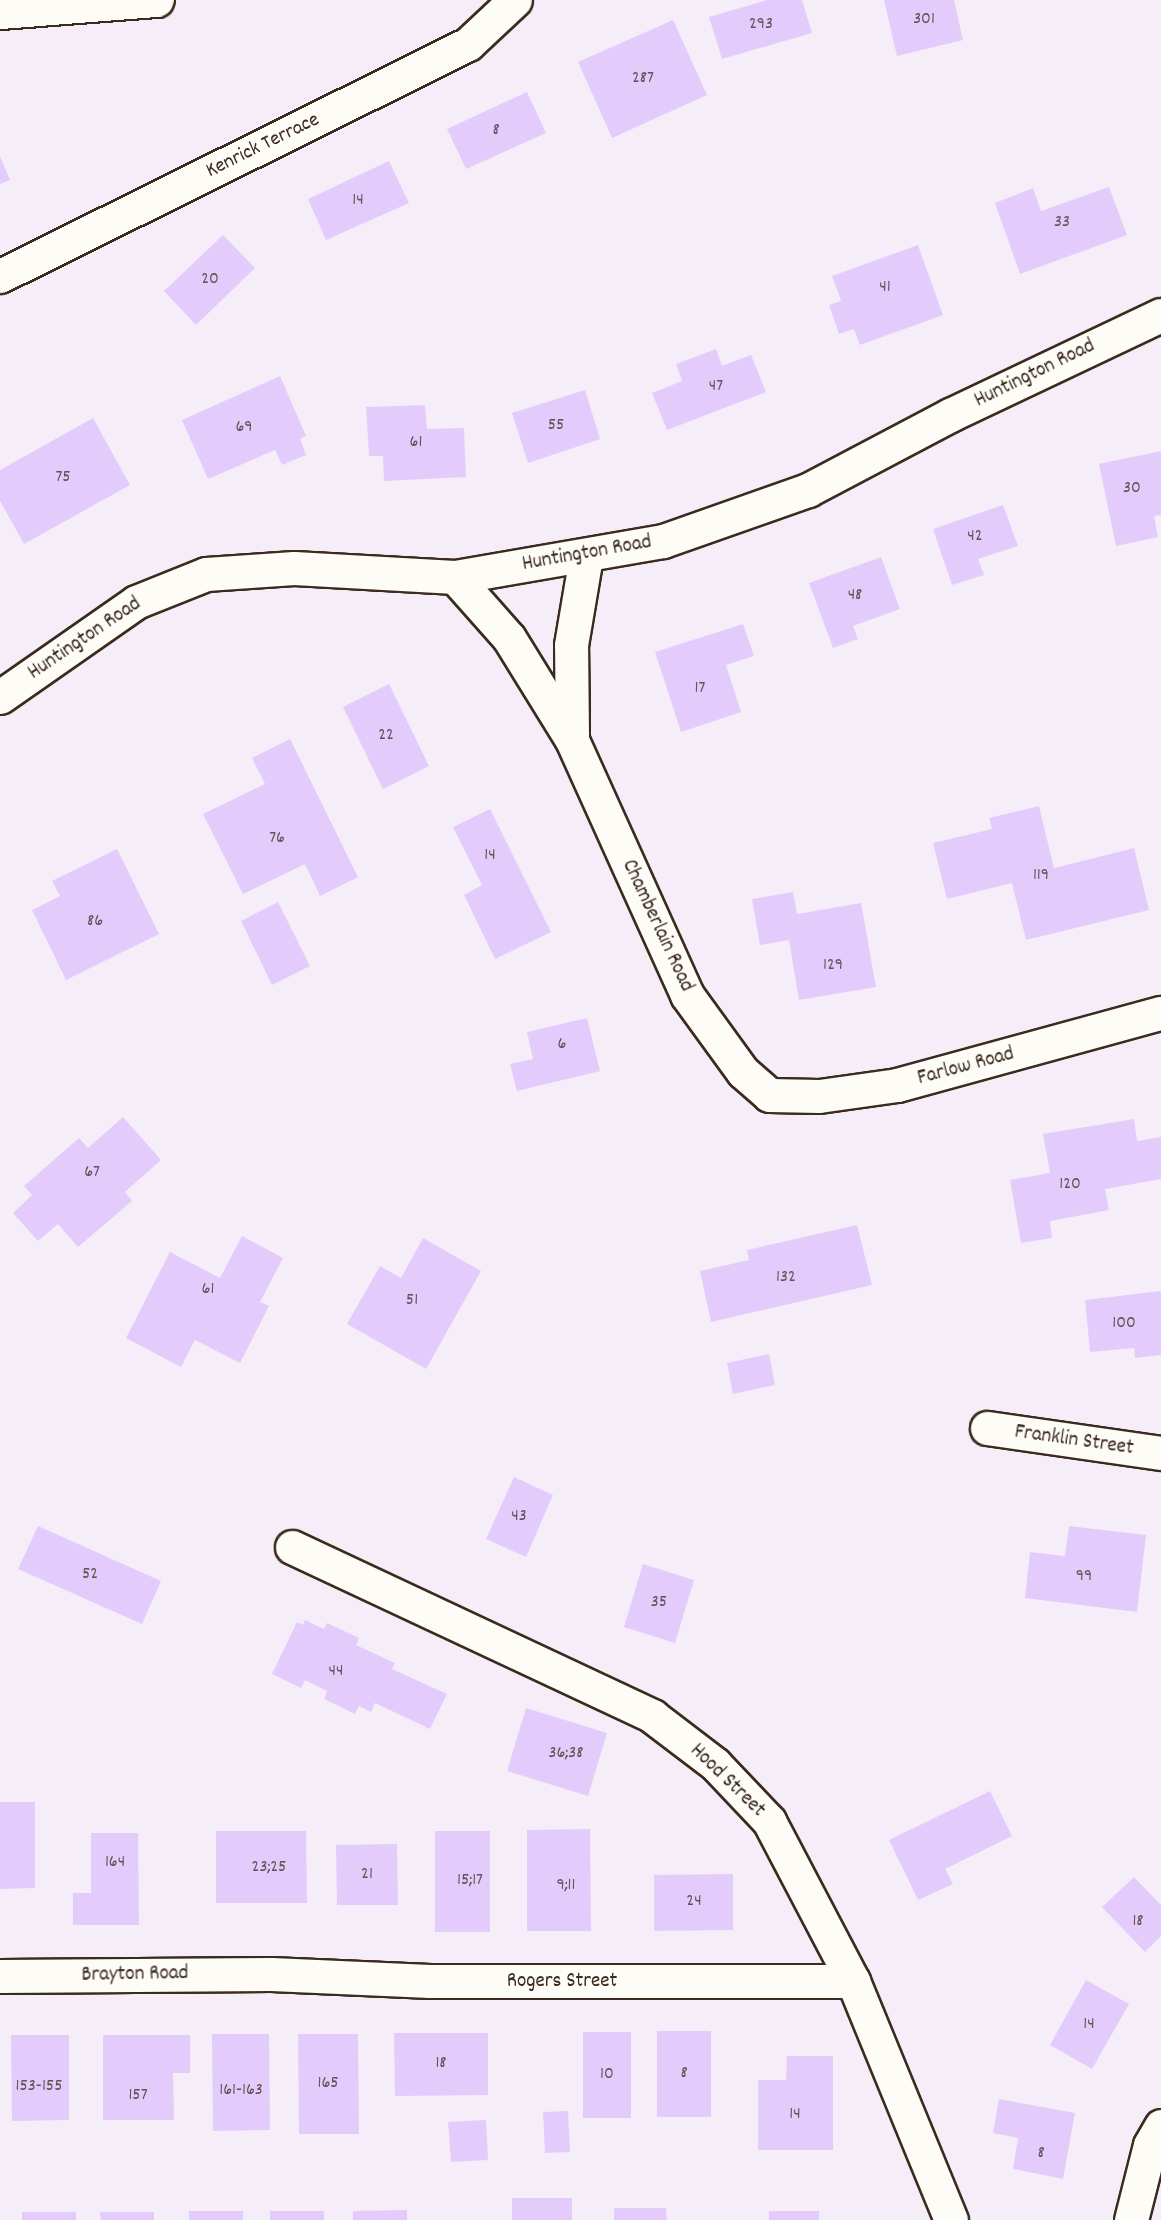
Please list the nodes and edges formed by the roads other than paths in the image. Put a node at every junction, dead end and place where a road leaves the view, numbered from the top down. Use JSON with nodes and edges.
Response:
{"nodes":[{"id":1,"x":157,"y":0,"type":"edge"},
{"id":2,"x":515,"y":0,"type":"edge"},
{"id":3,"x":0,"y":12,"type":"edge"},
{"id":4,"x":0,"y":276,"type":"edge"},
{"id":5,"x":1161,"y":315,"type":"edge"},
{"id":6,"x":586,"y":556,"type":"junction"},
{"id":7,"x":455,"y":577,"type":"junction"},
{"id":8,"x":0,"y":697,"type":"edge"},
{"id":9,"x":572,"y":740,"type":"junction"},
{"id":10,"x":1161,"y":1013,"type":"edge"},
{"id":11,"x":768,"y":1094,"type":"joint"},
{"id":12,"x":987,"y":1428,"type":"dead end"},
{"id":13,"x":1161,"y":1453,"type":"edge"},
{"id":14,"x":292,"y":1547,"type":"dead end"},
{"id":15,"x":271,"y":1974,"type":"joint"},
{"id":16,"x":0,"y":1976,"type":"edge"},
{"id":17,"x":853,"y":1981,"type":"junction"},
{"id":18,"x":1161,"y":2126,"type":"edge"},
{"id":19,"x":951,"y":2220,"type":"edge"},
{"id":20,"x":1131,"y":2220,"type":"edge"}],
"edges":[{"from":1,"to":3,"type":"street"},
{"from":2,"to":4,"type":"street","name":"Kenrick Terrace"},
{"from":5,"to":6,"type":"street","name":"Huntington Road"},
{"from":6,"to":7,"type":"street","name":"Huntington Road"},
{"from":6,"to":9,"type":"street","name":"Chamberlain Road"},
{"from":7,"to":8,"type":"street","name":"Huntington Road"},
{"from":7,"to":9,"type":"street","name":"Chamberlain Road"},
{"from":9,"to":11,"type":"street","name":"Chamberlain Road"},
{"from":10,"to":11,"type":"street","name":"Farlow Road"},
{"from":12,"to":13,"type":"street","name":"Franklin Street"},
{"from":14,"to":17,"type":"street","name":"Hood Street"},
{"from":15,"to":16,"type":"street","name":"Brayton Road"},
{"from":15,"to":17,"type":"street","name":"Rogers Street"},
{"from":17,"to":19,"type":"street","name":"Hood Street"},
{"from":18,"to":20,"type":"street"}]}
